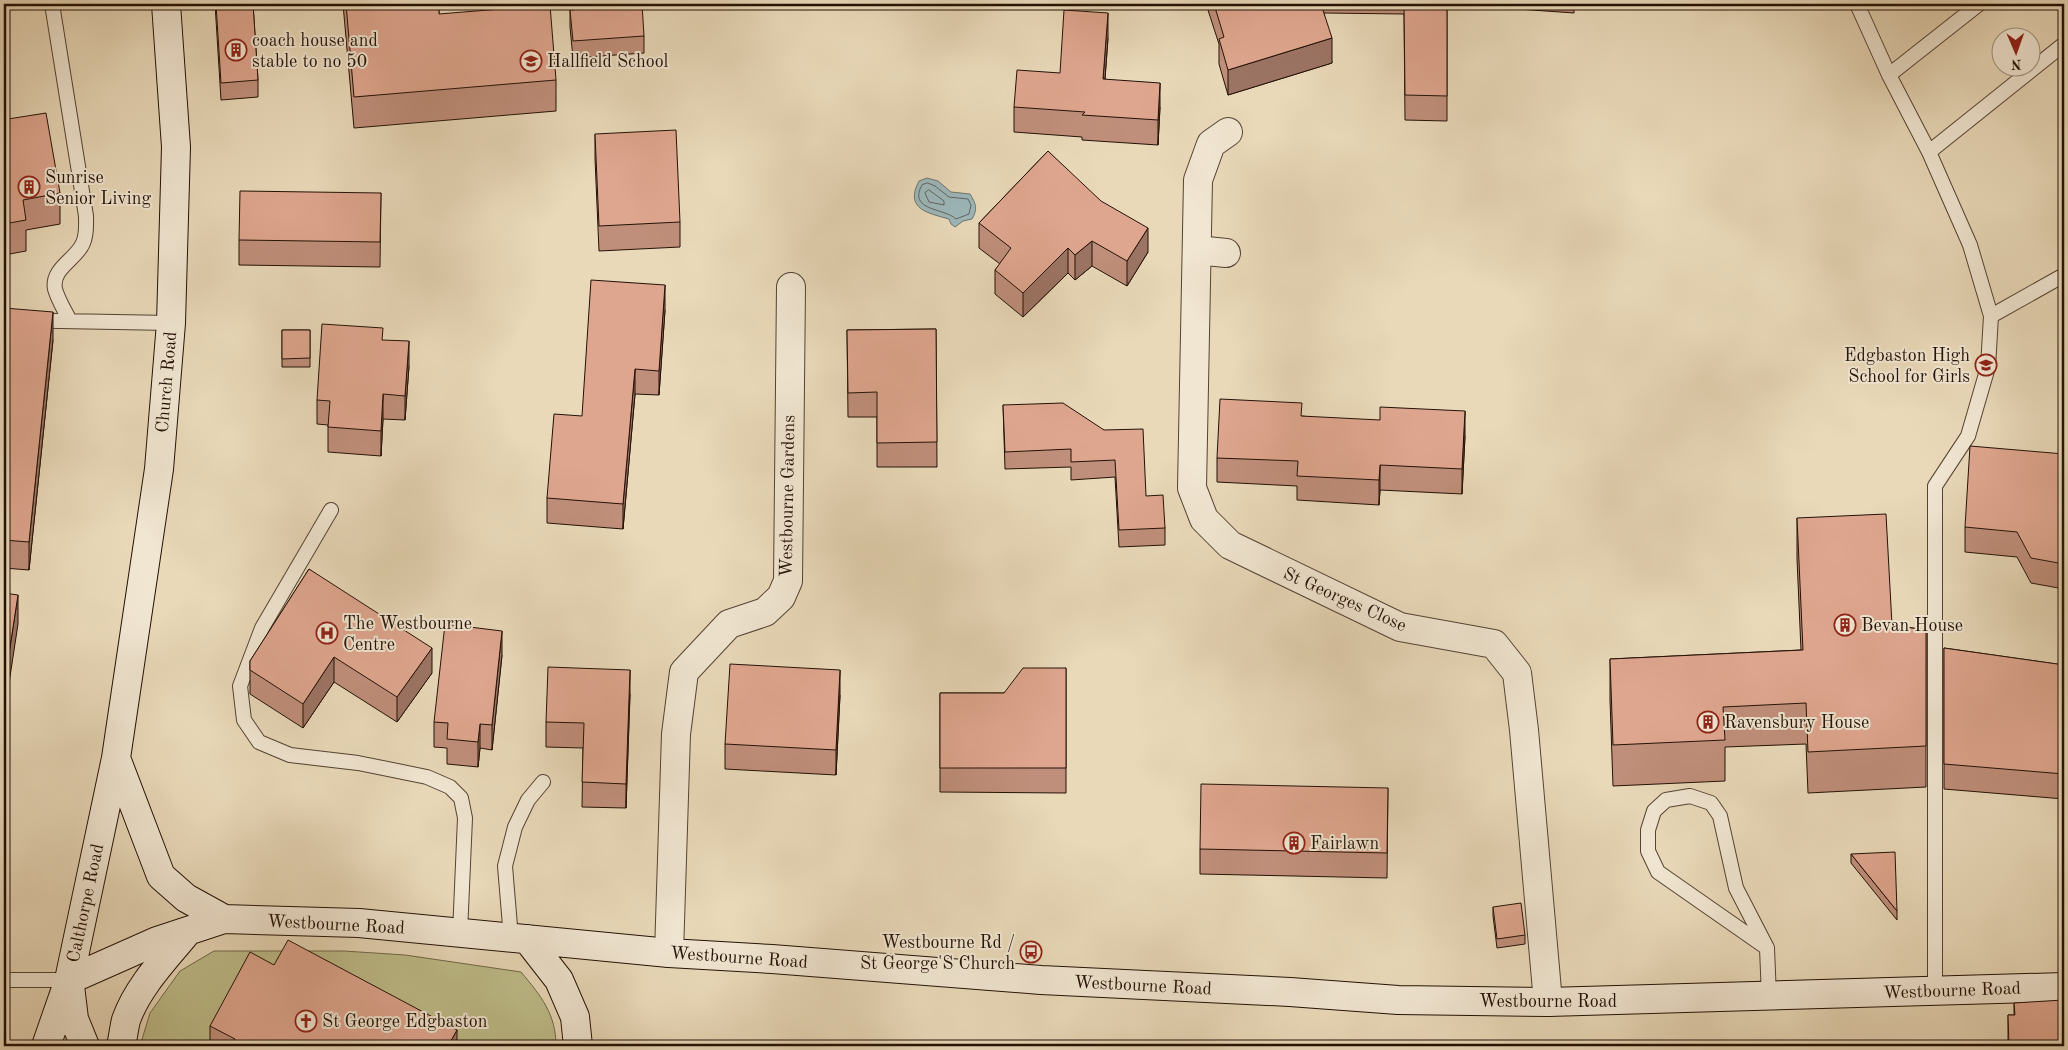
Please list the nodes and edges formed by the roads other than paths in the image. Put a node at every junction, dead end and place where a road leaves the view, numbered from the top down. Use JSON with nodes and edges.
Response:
{"nodes":[{"id":1,"x":52,"y":4,"type":"edge"},
{"id":2,"x":166,"y":4,"type":"edge"},
{"id":3,"x":1857,"y":4,"type":"edge"},
{"id":4,"x":1978,"y":4,"type":"edge"},
{"id":5,"x":2064,"y":44,"type":"edge"},
{"id":6,"x":1889,"y":75,"type":"junction"},
{"id":7,"x":1228,"y":132,"type":"dead end"},
{"id":8,"x":1929,"y":152,"type":"junction"},
{"id":9,"x":1197,"y":250,"type":"junction"},
{"id":10,"x":1226,"y":253,"type":"dead end"},
{"id":11,"x":2064,"y":275,"type":"edge"},
{"id":12,"x":791,"y":287,"type":"dead end"},
{"id":13,"x":1991,"y":316,"type":"junction"},
{"id":14,"x":4,"y":320,"type":"edge"},
{"id":15,"x":70,"y":321,"type":"junction"},
{"id":16,"x":171,"y":323,"type":"junction"},
{"id":17,"x":332,"y":510,"type":"dead end"},
{"id":18,"x":116,"y":758,"type":"junction"},
{"id":19,"x":543,"y":782,"type":"dead end"},
{"id":20,"x":224,"y":919,"type":"junction"},
{"id":21,"x":188,"y":931,"type":"junction"},
{"id":22,"x":460,"y":933,"type":"junction"},
{"id":23,"x":519,"y":938,"type":"junction"},
{"id":24,"x":1766,"y":948,"type":"junction"},
{"id":25,"x":669,"y":953,"type":"junction"},
{"id":26,"x":4,"y":980,"type":"edge"},
{"id":27,"x":69,"y":980,"type":"junction"},
{"id":28,"x":2064,"y":987,"type":"edge"},
{"id":29,"x":1935,"y":990,"type":"junction"},
{"id":30,"x":1769,"y":997,"type":"junction"},
{"id":31,"x":1548,"y":1002,"type":"junction"},
{"id":32,"x":46,"y":1046,"type":"edge"},
{"id":33,"x":85,"y":1046,"type":"edge"},
{"id":34,"x":121,"y":1046,"type":"edge"},
{"id":35,"x":578,"y":1046,"type":"edge"}],
"edges":[{"from":1,"to":15,"type":"lane"},
{"from":2,"to":16,"type":"main road","name":"Church Road"},
{"from":3,"to":6,"type":"lane"},
{"from":4,"to":6,"type":"lane"},
{"from":5,"to":8,"type":"lane"},
{"from":6,"to":8,"type":"lane"},
{"from":7,"to":9,"type":"main road","name":"St Georges Close"},
{"from":8,"to":13,"type":"lane"},
{"from":9,"to":10,"type":"main road"},
{"from":9,"to":31,"type":"main road","name":"St Georges Close"},
{"from":11,"to":13,"type":"lane"},
{"from":12,"to":25,"type":"main road","name":"Westbourne Gardens"},
{"from":13,"to":29,"type":"lane"},
{"from":14,"to":15,"type":"lane"},
{"from":15,"to":16,"type":"lane"},
{"from":16,"to":18,"type":"main road","name":"Church Road"},
{"from":17,"to":22,"type":"lane"},
{"from":18,"to":20,"type":"main road"},
{"from":18,"to":27,"type":"main road","name":"Calthorpe Road"},
{"from":19,"to":23,"type":"lane"},
{"from":20,"to":21,"type":"main road"},
{"from":20,"to":22,"type":"main road","name":"Westbourne Road"},
{"from":21,"to":27,"type":"main road"},
{"from":21,"to":34,"type":"main road"},
{"from":22,"to":23,"type":"main road","name":"Westbourne Road"},
{"from":23,"to":25,"type":"main road","name":"Westbourne Road"},
{"from":23,"to":35,"type":"main road"},
{"from":24,"to":24,"type":"lane"},
{"from":24,"to":30,"type":"lane"},
{"from":25,"to":31,"type":"main road","name":"Westbourne Road"},
{"from":26,"to":27,"type":"lane"},
{"from":27,"to":32,"type":"main road","name":"Calthorpe Road"},
{"from":27,"to":33,"type":"main road"},
{"from":28,"to":29,"type":"main road","name":"Westbourne Road"},
{"from":29,"to":30,"type":"main road","name":"Westbourne Road"},
{"from":30,"to":31,"type":"main road","name":"Westbourne Road"}]}
